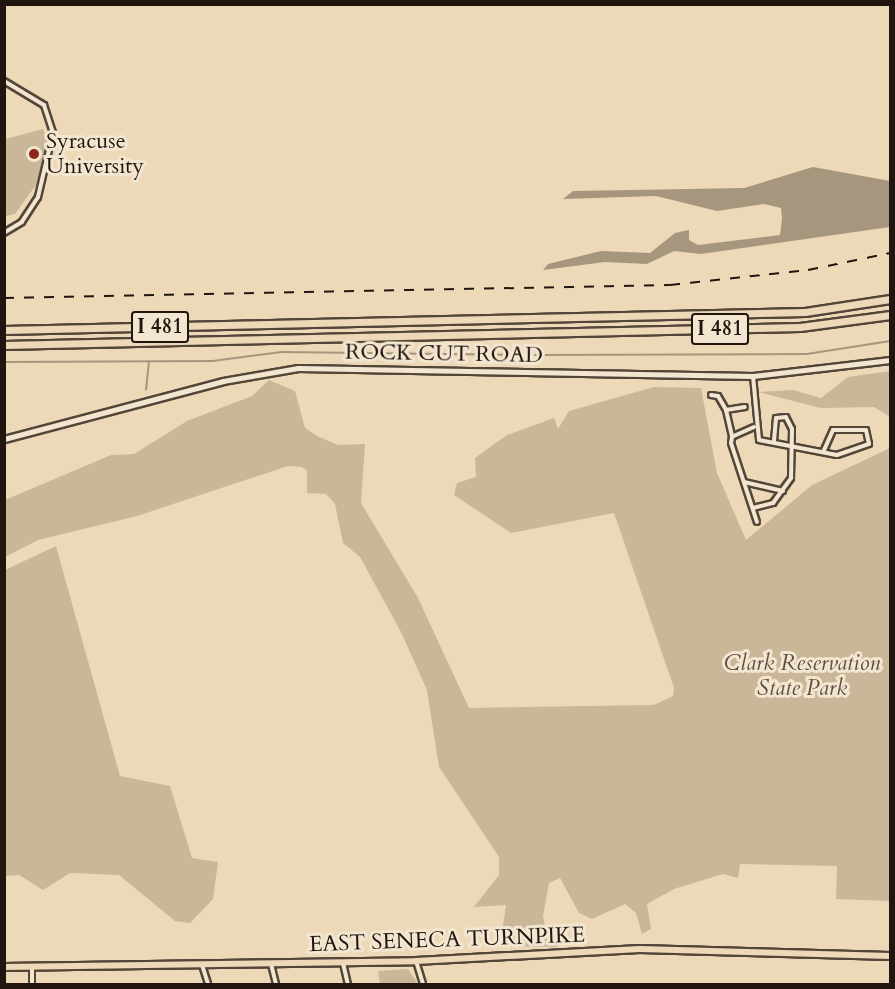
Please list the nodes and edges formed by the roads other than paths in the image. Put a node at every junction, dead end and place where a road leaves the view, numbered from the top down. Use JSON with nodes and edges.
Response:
{"nodes":[{"id":1,"x":4,"y":81,"type":"edge"},
{"id":2,"x":4,"y":233,"type":"edge"},
{"id":3,"x":891,"y":299,"type":"edge"},
{"id":4,"x":891,"y":315,"type":"edge"},
{"id":5,"x":4,"y":330,"type":"edge"},
{"id":6,"x":4,"y":345,"type":"edge"},
{"id":7,"x":891,"y":360,"type":"edge"},
{"id":8,"x":753,"y":376,"type":"junction"},
{"id":9,"x":711,"y":395,"type":"dead end"},
{"id":10,"x":745,"y":407,"type":"dead end"},
{"id":11,"x":726,"y":410,"type":"junction"},
{"id":12,"x":754,"y":427,"type":"junction"},
{"id":13,"x":732,"y":437,"type":"junction"},
{"id":14,"x":4,"y":439,"type":"edge"},
{"id":15,"x":774,"y":441,"type":"junction"},
{"id":16,"x":791,"y":443,"type":"junction"},
{"id":17,"x":823,"y":452,"type":"junction"},
{"id":18,"x":744,"y":482,"type":"junction"},
{"id":19,"x":783,"y":491,"type":"junction"},
{"id":20,"x":753,"y":507,"type":"junction"},
{"id":21,"x":757,"y":522,"type":"dead end"},
{"id":22,"x":891,"y":956,"type":"edge"},
{"id":23,"x":416,"y":961,"type":"junction"},
{"id":24,"x":343,"y":963,"type":"junction"},
{"id":25,"x":271,"y":964,"type":"junction"},
{"id":26,"x":202,"y":965,"type":"junction"},
{"id":27,"x":4,"y":967,"type":"edge"},
{"id":28,"x":32,"y":967,"type":"junction"},
{"id":29,"x":32,"y":984,"type":"edge"},
{"id":30,"x":208,"y":984,"type":"edge"},
{"id":31,"x":276,"y":984,"type":"edge"},
{"id":32,"x":348,"y":984,"type":"edge"},
{"id":33,"x":423,"y":984,"type":"edge"}],
"edges":[{"from":1,"to":2,"type":"street"},
{"from":3,"to":5,"type":"highway","number":"I 481"},
{"from":4,"to":6,"type":"highway","number":"I 481"},
{"from":7,"to":8,"type":"street","name":"ROCK CUT ROAD"},
{"from":8,"to":12,"type":"street"},
{"from":8,"to":14,"type":"street","name":"ROCK CUT ROAD"},
{"from":9,"to":11,"type":"street"},
{"from":10,"to":11,"type":"street"},
{"from":11,"to":13,"type":"street"},
{"from":12,"to":13,"type":"street"},
{"from":12,"to":15,"type":"street"},
{"from":13,"to":18,"type":"street"},
{"from":15,"to":16,"type":"street"},
{"from":15,"to":16,"type":"street"},
{"from":16,"to":17,"type":"street"},
{"from":16,"to":19,"type":"street"},
{"from":17,"to":17,"type":"street"},
{"from":18,"to":19,"type":"street"},
{"from":18,"to":20,"type":"street"},
{"from":19,"to":20,"type":"street"},
{"from":20,"to":21,"type":"street"},
{"from":22,"to":23,"type":"main road","name":"EAST SENECA TURNPIKE"},
{"from":23,"to":24,"type":"main road","name":"EAST SENECA TURNPIKE"},
{"from":23,"to":33,"type":"street"},
{"from":24,"to":25,"type":"main road","name":"EAST SENECA TURNPIKE"},
{"from":24,"to":32,"type":"street"},
{"from":25,"to":26,"type":"main road","name":"EAST SENECA TURNPIKE"},
{"from":25,"to":31,"type":"street"},
{"from":26,"to":28,"type":"main road","name":"EAST SENECA TURNPIKE"},
{"from":26,"to":30,"type":"street"},
{"from":27,"to":28,"type":"main road","name":"EAST SENECA TURNPIKE"},
{"from":28,"to":29,"type":"street"}]}
